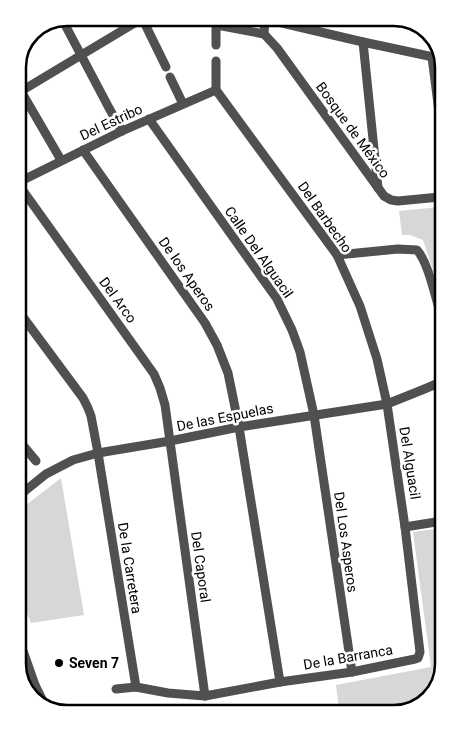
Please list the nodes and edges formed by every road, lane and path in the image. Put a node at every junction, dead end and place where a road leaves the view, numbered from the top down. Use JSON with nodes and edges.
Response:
{"nodes":[{"id":1,"x":65,"y":26,"type":"edge"},
{"id":2,"x":129,"y":26,"type":"edge"},
{"id":3,"x":146,"y":26,"type":"edge"},
{"id":4,"x":216,"y":26,"type":"edge"},
{"id":5,"x":234,"y":26,"type":"edge"},
{"id":6,"x":264,"y":26,"type":"edge"},
{"id":7,"x":297,"y":26,"type":"edge"},
{"id":8,"x":264,"y":34,"type":"junction"},
{"id":9,"x":363,"y":42,"type":"junction"},
{"id":10,"x":216,"y":45,"type":"dead end"},
{"id":11,"x":81,"y":55,"type":"junction"},
{"id":12,"x":433,"y":58,"type":"edge"},
{"id":13,"x":216,"y":61,"type":"dead end"},
{"id":14,"x":166,"y":67,"type":"dead end"},
{"id":15,"x":170,"y":77,"type":"dead end"},
{"id":16,"x":26,"y":86,"type":"edge"},
{"id":17,"x":216,"y":90,"type":"junction"},
{"id":18,"x":26,"y":101,"type":"edge"},
{"id":19,"x":183,"y":104,"type":"junction"},
{"id":20,"x":149,"y":119,"type":"junction"},
{"id":21,"x":122,"y":131,"type":"junction"},
{"id":22,"x":83,"y":150,"type":"junction"},
{"id":23,"x":62,"y":160,"type":"junction"},
{"id":24,"x":26,"y":180,"type":"edge"},
{"id":25,"x":378,"y":188,"type":"junction"},
{"id":26,"x":26,"y":194,"type":"edge"},
{"id":27,"x":435,"y":198,"type":"edge"},
{"id":28,"x":337,"y":255,"type":"junction"},
{"id":29,"x":435,"y":296,"type":"edge"},
{"id":30,"x":26,"y":321,"type":"edge"},
{"id":31,"x":435,"y":385,"type":"edge"},
{"id":32,"x":387,"y":404,"type":"junction"},
{"id":33,"x":314,"y":415,"type":"junction"},
{"id":34,"x":239,"y":428,"type":"junction"},
{"id":35,"x":170,"y":442,"type":"junction"},
{"id":36,"x":26,"y":449,"type":"edge"},
{"id":37,"x":98,"y":453,"type":"junction"},
{"id":38,"x":36,"y":461,"type":"dead end"},
{"id":39,"x":26,"y":490,"type":"edge"},
{"id":40,"x":435,"y":522,"type":"edge"},
{"id":41,"x":405,"y":527,"type":"junction"},
{"id":42,"x":26,"y":659,"type":"edge"},
{"id":43,"x":352,"y":672,"type":"junction"},
{"id":44,"x":280,"y":682,"type":"junction"},
{"id":45,"x":35,"y":685,"type":"joint"},
{"id":46,"x":136,"y":687,"type":"junction"},
{"id":47,"x":116,"y":689,"type":"dead end"},
{"id":48,"x":40,"y":694,"type":"edge"},
{"id":49,"x":205,"y":696,"type":"junction"}],
"edges":[{"from":1,"to":11,"type":"street"},
{"from":2,"to":11,"type":"street"},
{"from":3,"to":14,"type":"street"},
{"from":4,"to":10,"type":"street"},
{"from":5,"to":8,"type":"street"},
{"from":6,"to":8,"type":"street"},
{"from":7,"to":9,"type":"street"},
{"from":8,"to":25,"type":"street","name":"Bosque de México"},
{"from":9,"to":12,"type":"street"},
{"from":9,"to":25,"type":"street"},
{"from":11,"to":16,"type":"street"},
{"from":11,"to":21,"type":"street"},
{"from":13,"to":17,"type":"street"},
{"from":15,"to":19,"type":"street"},
{"from":17,"to":19,"type":"street","name":"Del Estribo"},
{"from":17,"to":28,"type":"street","name":"Del Barbecho"},
{"from":18,"to":23,"type":"street"},
{"from":19,"to":20,"type":"street","name":"Del Estribo"},
{"from":20,"to":21,"type":"street","name":"Del Estribo"},
{"from":20,"to":33,"type":"street","name":"Calle Del Alguacil"},
{"from":21,"to":22,"type":"street","name":"Del Estribo"},
{"from":22,"to":23,"type":"street","name":"Del Estribo"},
{"from":22,"to":34,"type":"street","name":"De los Aperos"},
{"from":23,"to":24,"type":"street","name":"Del Estribo"},
{"from":25,"to":27,"type":"street","name":"Bosque de México"},
{"from":26,"to":35,"type":"street","name":"Del Arco"},
{"from":28,"to":29,"type":"street"},
{"from":28,"to":32,"type":"street","name":"Del Barbecho"},
{"from":30,"to":37,"type":"street"},
{"from":31,"to":32,"type":"street","name":"De las Espuelas"},
{"from":32,"to":33,"type":"street","name":"De las Espuelas"},
{"from":32,"to":41,"type":"street","name":"Del Alguacil"},
{"from":33,"to":34,"type":"street","name":"De las Espuelas"},
{"from":33,"to":43,"type":"street","name":"Del Los Asperos"},
{"from":34,"to":35,"type":"street","name":"De las Espuelas"},
{"from":34,"to":44,"type":"street"},
{"from":35,"to":37,"type":"street","name":"De las Espuelas"},
{"from":35,"to":49,"type":"street","name":"Del Caporal"},
{"from":36,"to":38,"type":"street"},
{"from":37,"to":39,"type":"street","name":"De las Espuelas"},
{"from":37,"to":46,"type":"street","name":"De la Carretera"},
{"from":40,"to":41,"type":"street"},
{"from":41,"to":43,"type":"street","name":"De la Barranca"},
{"from":42,"to":45,"type":"street"},
{"from":43,"to":44,"type":"street","name":"De la Barranca"},
{"from":44,"to":49,"type":"street","name":"De la Barranca"},
{"from":45,"to":48,"type":"street"},
{"from":46,"to":47,"type":"street","name":"De la Barranca"},
{"from":46,"to":49,"type":"street","name":"De la Barranca"}]}
